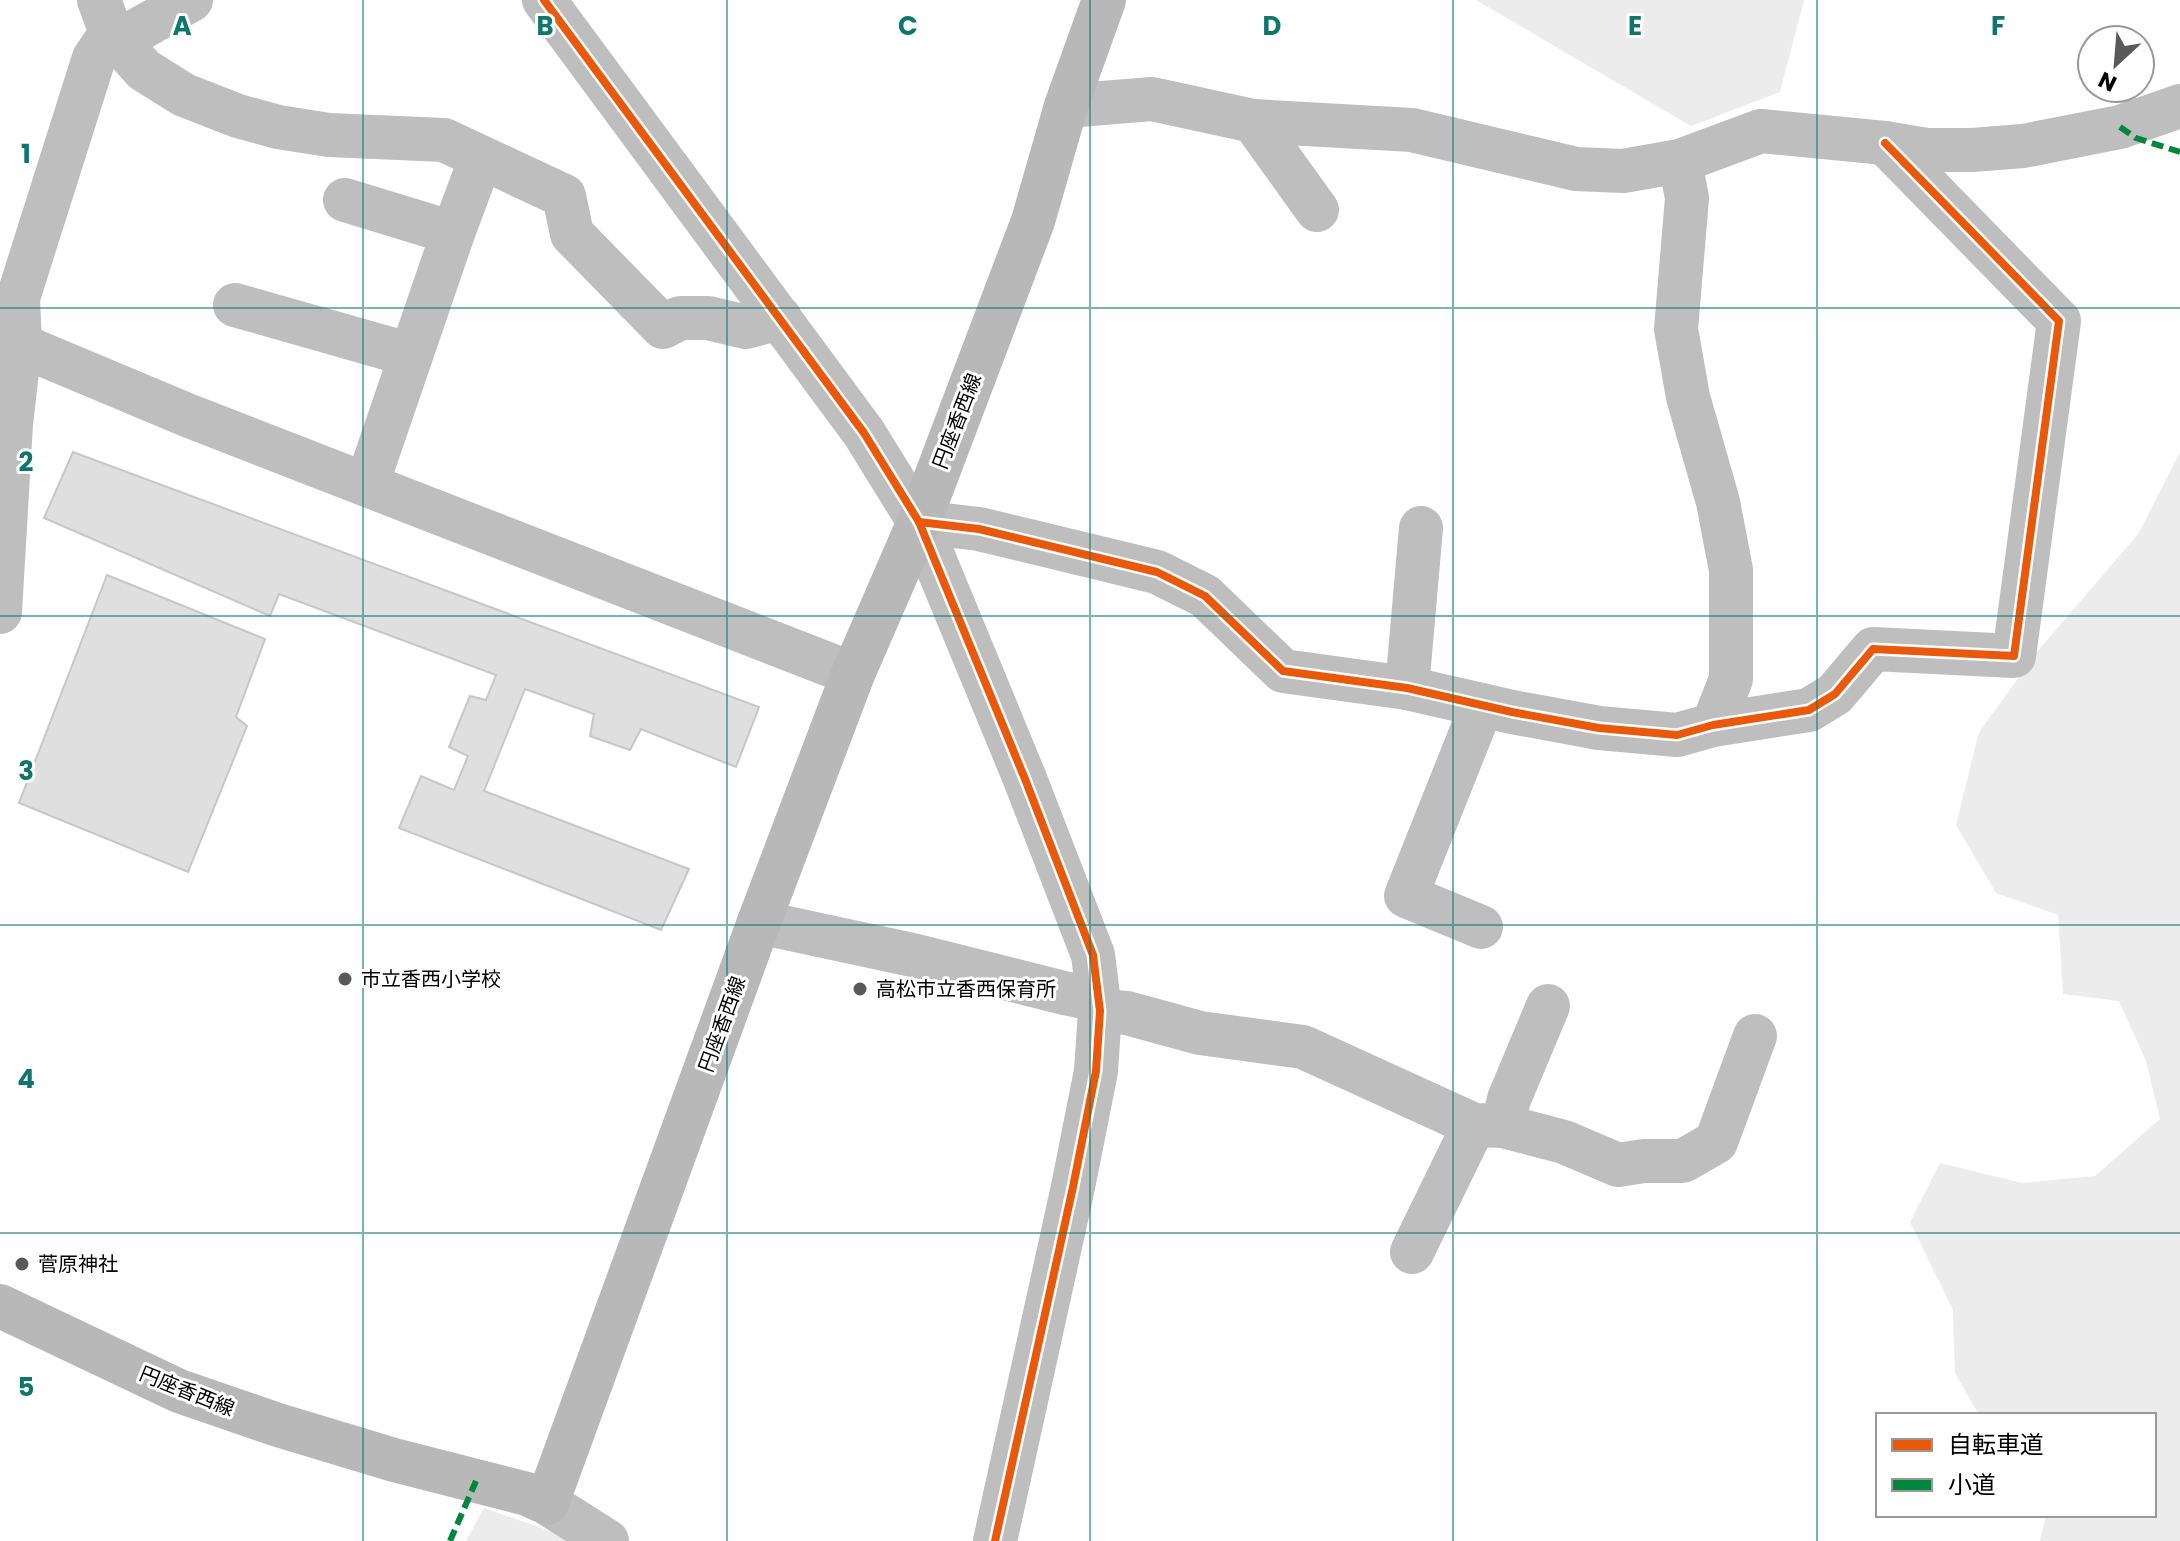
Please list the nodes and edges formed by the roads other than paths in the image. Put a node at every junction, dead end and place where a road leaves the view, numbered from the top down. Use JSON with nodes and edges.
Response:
{"nodes":[{"id":1,"x":191,"y":0,"type":"edge"},
{"id":2,"x":1104,"y":0,"type":"edge"},
{"id":3,"x":554,"y":4,"type":"edge"},
{"id":4,"x":105,"y":17,"type":"edge"},
{"id":5,"x":1066,"y":106,"type":"junction"},
{"id":6,"x":2180,"y":106,"type":"edge"},
{"id":7,"x":1253,"y":121,"type":"junction"},
{"id":8,"x":1885,"y":143,"type":"junction"},
{"id":9,"x":481,"y":158,"type":"junction"},
{"id":10,"x":1680,"y":161,"type":"junction"},
{"id":11,"x":345,"y":200,"type":"dead end"},
{"id":12,"x":1317,"y":210,"type":"dead end"},
{"id":13,"x":453,"y":233,"type":"junction"},
{"id":14,"x":235,"y":305,"type":"dead end"},
{"id":15,"x":780,"y":318,"type":"junction"},
{"id":16,"x":10,"y":342,"type":"edge"},
{"id":17,"x":411,"y":355,"type":"junction"},
{"id":18,"x":367,"y":484,"type":"junction"},
{"id":19,"x":919,"y":522,"type":"junction"},
{"id":20,"x":1421,"y":528,"type":"dead end"},
{"id":21,"x":0,"y":612,"type":"edge"},
{"id":22,"x":853,"y":674,"type":"junction"},
{"id":23,"x":1407,"y":688,"type":"junction"},
{"id":24,"x":1482,"y":705,"type":"junction"},
{"id":25,"x":1713,"y":725,"type":"junction"},
{"id":26,"x":759,"y":922,"type":"junction"},
{"id":27,"x":1481,"y":927,"type":"dead end"},
{"id":28,"x":1100,"y":1005,"type":"junction"},
{"id":29,"x":1548,"y":1006,"type":"dead end"},
{"id":30,"x":1755,"y":1036,"type":"dead end"},
{"id":31,"x":1488,"y":1125,"type":"junction"},
{"id":32,"x":1412,"y":1252,"type":"dead end"},
{"id":33,"x":0,"y":1306,"type":"edge"},
{"id":34,"x":547,"y":1503,"type":"junction"},
{"id":35,"x":607,"y":1541,"type":"edge"},
{"id":36,"x":995,"y":1541,"type":"edge"}],
"edges":[{"from":1,"to":4,"type":"street"},
{"from":2,"to":5,"type":"main road","name":"円座香西線"},
{"from":3,"to":15,"type":"street"},
{"from":4,"to":9,"type":"street"},
{"from":4,"to":16,"type":"street"},
{"from":5,"to":7,"type":"street"},
{"from":5,"to":19,"type":"main road","name":"円座香西線"},
{"from":6,"to":8,"type":"street"},
{"from":7,"to":10,"type":"street"},
{"from":7,"to":12,"type":"street"},
{"from":8,"to":10,"type":"street"},
{"from":8,"to":25,"type":"street"},
{"from":9,"to":13,"type":"street"},
{"from":9,"to":15,"type":"street"},
{"from":10,"to":25,"type":"street"},
{"from":11,"to":13,"type":"street"},
{"from":13,"to":17,"type":"street"},
{"from":14,"to":17,"type":"street"},
{"from":15,"to":19,"type":"street"},
{"from":16,"to":18,"type":"street"},
{"from":16,"to":21,"type":"street"},
{"from":17,"to":18,"type":"street"},
{"from":18,"to":22,"type":"street"},
{"from":19,"to":22,"type":"main road","name":"円座香西線"},
{"from":19,"to":23,"type":"street"},
{"from":19,"to":28,"type":"street"},
{"from":20,"to":23,"type":"street"},
{"from":22,"to":26,"type":"main road","name":"円座香西線"},
{"from":23,"to":24,"type":"street"},
{"from":24,"to":25,"type":"street"},
{"from":24,"to":27,"type":"street"},
{"from":26,"to":28,"type":"street"},
{"from":26,"to":34,"type":"main road","name":"円座香西線"},
{"from":28,"to":31,"type":"street"},
{"from":28,"to":36,"type":"street"},
{"from":29,"to":31,"type":"street"},
{"from":30,"to":31,"type":"street"},
{"from":31,"to":32,"type":"street"},
{"from":33,"to":34,"type":"main road","name":"円座香西線"},
{"from":34,"to":35,"type":"street"}]}
